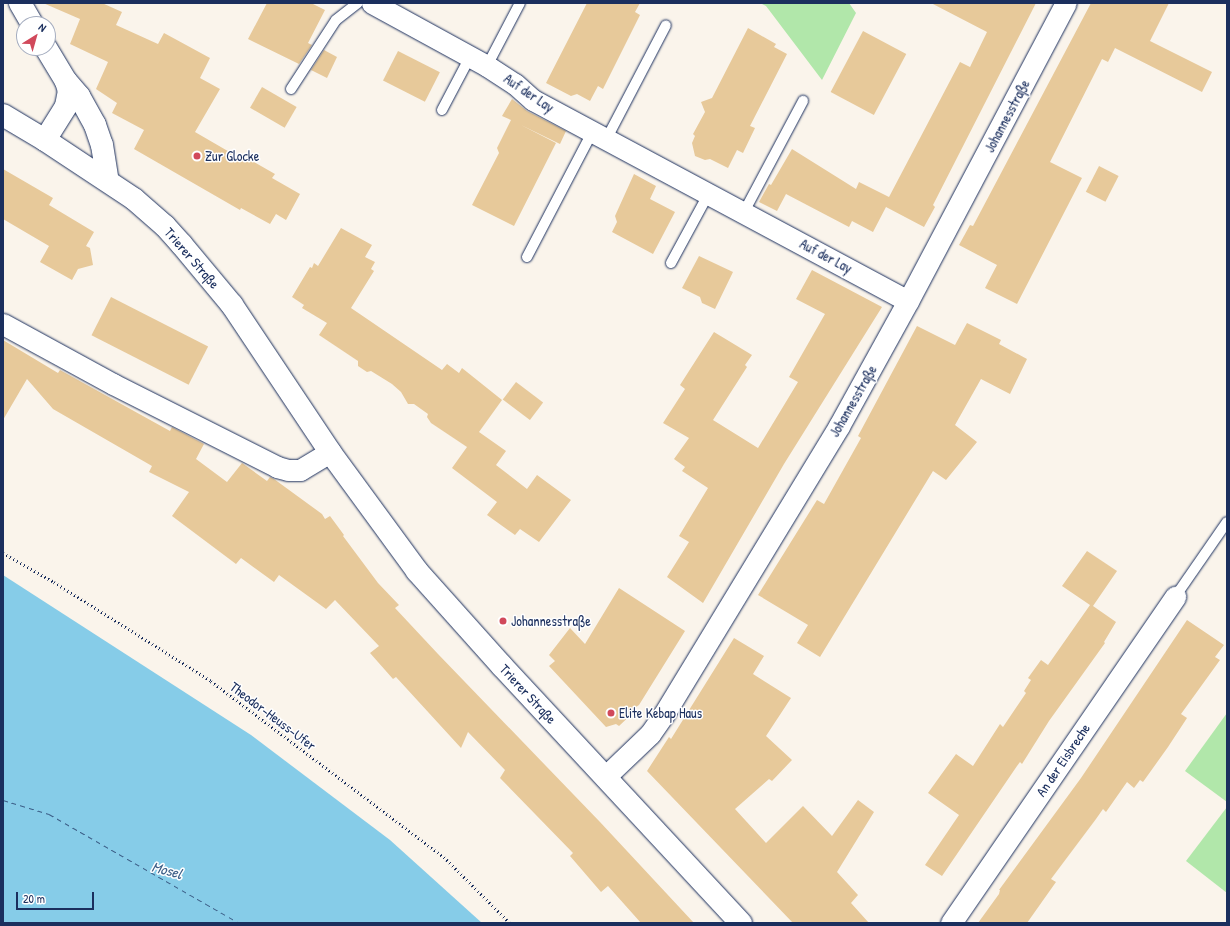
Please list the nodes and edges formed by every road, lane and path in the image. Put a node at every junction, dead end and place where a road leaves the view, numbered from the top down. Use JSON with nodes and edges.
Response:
{"nodes":[{"id":1,"x":20,"y":3,"type":"edge"},
{"id":2,"x":358,"y":3,"type":"edge"},
{"id":3,"x":372,"y":3,"type":"edge"},
{"id":4,"x":520,"y":3,"type":"edge"},
{"id":5,"x":1066,"y":3,"type":"edge"},
{"id":6,"x":27,"y":16,"type":"edge"},
{"id":7,"x":666,"y":25,"type":"dead end"},
{"id":8,"x":51,"y":56,"type":"edge"},
{"id":9,"x":479,"y":61,"type":"junction"},
{"id":10,"x":66,"y":81,"type":"junction"},
{"id":11,"x":291,"y":89,"type":"dead end"},
{"id":12,"x":803,"y":101,"type":"dead end"},
{"id":13,"x":442,"y":110,"type":"dead end"},
{"id":14,"x":3,"y":115,"type":"edge"},
{"id":15,"x":600,"y":135,"type":"junction"},
{"id":16,"x":45,"y":140,"type":"junction"},
{"id":17,"x":108,"y":181,"type":"junction"},
{"id":18,"x":709,"y":193,"type":"junction"},
{"id":19,"x":744,"y":212,"type":"junction"},
{"id":20,"x":527,"y":257,"type":"dead end"},
{"id":21,"x":671,"y":263,"type":"dead end"},
{"id":22,"x":908,"y":301,"type":"junction"},
{"id":23,"x":3,"y":324,"type":"edge"},
{"id":24,"x":330,"y":452,"type":"junction"},
{"id":25,"x":1227,"y":522,"type":"edge"},
{"id":26,"x":3,"y":553,"type":"edge"},
{"id":27,"x":1175,"y":597,"type":"joint"},
{"id":28,"x":605,"y":777,"type":"junction"},
{"id":29,"x":510,"y":923,"type":"edge"},
{"id":30,"x":741,"y":923,"type":"edge"},
{"id":31,"x":951,"y":923,"type":"edge"}],
"edges":[{"from":1,"to":6,"type":"main road"},
{"from":2,"to":11,"type":"lane"},
{"from":3,"to":9,"type":"street","name":"Auf der Lay"},
{"from":4,"to":9,"type":"lane"},
{"from":5,"to":22,"type":"street","name":"Johannesstraße"},
{"from":7,"to":15,"type":"lane"},
{"from":8,"to":10,"type":"main road"},
{"from":9,"to":13,"type":"lane"},
{"from":9,"to":15,"type":"street","name":"Auf der Lay"},
{"from":10,"to":16,"type":"main road"},
{"from":10,"to":17,"type":"main road"},
{"from":12,"to":19,"type":"lane"},
{"from":14,"to":16,"type":"main road","name":"Trierer Straße"},
{"from":15,"to":18,"type":"street","name":"Auf der Lay"},
{"from":15,"to":20,"type":"lane"},
{"from":16,"to":17,"type":"main road","name":"Trierer Straße"},
{"from":17,"to":24,"type":"main road","name":"Trierer Straße"},
{"from":18,"to":19,"type":"street","name":"Auf der Lay"},
{"from":18,"to":21,"type":"lane"},
{"from":19,"to":22,"type":"street","name":"Auf der Lay"},
{"from":22,"to":28,"type":"street","name":"Johannesstraße"},
{"from":23,"to":24,"type":"street"},
{"from":24,"to":28,"type":"main road","name":"Trierer Straße"},
{"from":25,"to":27,"type":"lane"},
{"from":26,"to":29,"type":"path","name":"Theodor-Heuss-Ufer"},
{"from":27,"to":31,"type":"street","name":"An der Eisbreche"},
{"from":28,"to":30,"type":"main road","name":"Trierer Straße"}]}
